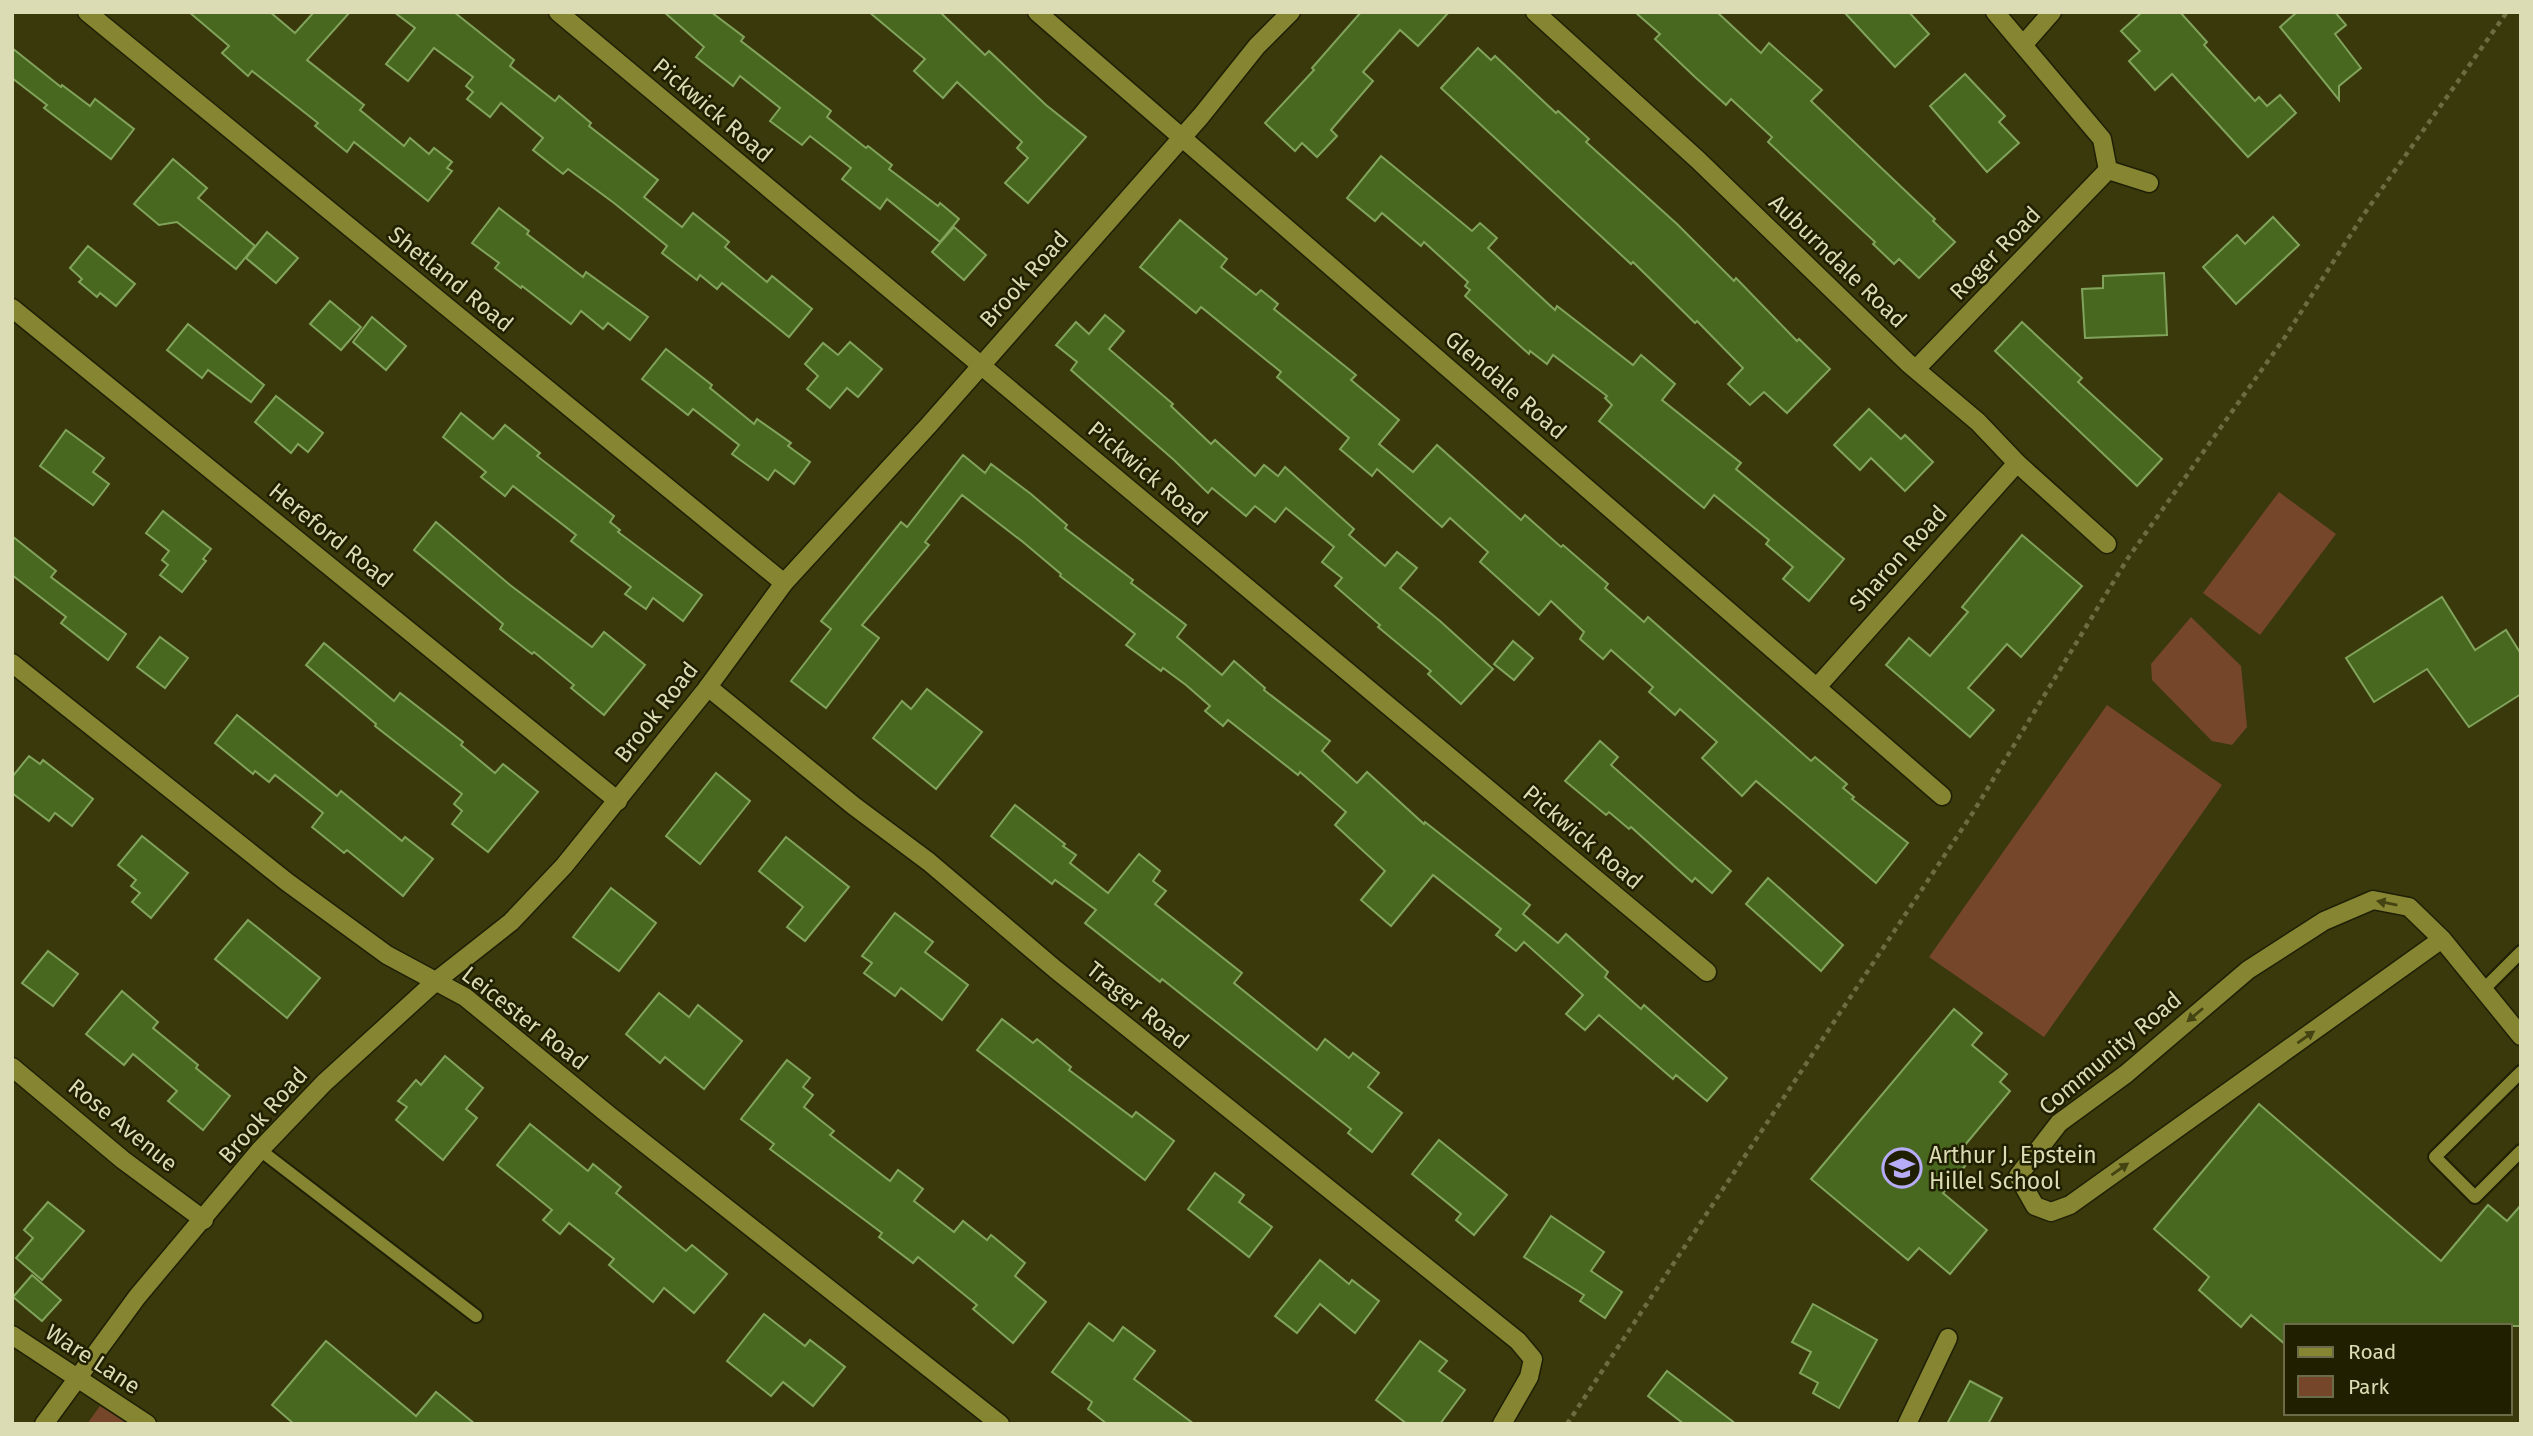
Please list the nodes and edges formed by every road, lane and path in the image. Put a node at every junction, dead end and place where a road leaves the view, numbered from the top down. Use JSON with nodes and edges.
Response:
{"nodes":[{"id":1,"x":87,"y":12,"type":"edge"},
{"id":2,"x":558,"y":12,"type":"edge"},
{"id":3,"x":1037,"y":12,"type":"edge"},
{"id":4,"x":1291,"y":12,"type":"edge"},
{"id":5,"x":1535,"y":12,"type":"edge"},
{"id":6,"x":1995,"y":12,"type":"edge"},
{"id":7,"x":2052,"y":12,"type":"edge"},
{"id":8,"x":2507,"y":12,"type":"edge"},
{"id":9,"x":2023,"y":45,"type":"junction"},
{"id":10,"x":1182,"y":137,"type":"junction"},
{"id":11,"x":2108,"y":170,"type":"junction"},
{"id":12,"x":2149,"y":183,"type":"dead end"},
{"id":13,"x":12,"y":308,"type":"edge"},
{"id":14,"x":980,"y":365,"type":"junction"},
{"id":15,"x":1916,"y":369,"type":"junction"},
{"id":16,"x":2017,"y":463,"type":"junction"},
{"id":17,"x":2107,"y":544,"type":"dead end"},
{"id":18,"x":784,"y":583,"type":"junction"},
{"id":19,"x":12,"y":663,"type":"edge"},
{"id":20,"x":708,"y":687,"type":"junction"},
{"id":21,"x":1817,"y":687,"type":"junction"},
{"id":22,"x":1942,"y":796,"type":"dead end"},
{"id":23,"x":618,"y":800,"type":"junction"},
{"id":24,"x":2442,"y":939,"type":"junction"},
{"id":25,"x":2521,"y":952,"type":"edge"},
{"id":26,"x":1707,"y":972,"type":"dead end"},
{"id":27,"x":436,"y":981,"type":"junction"},
{"id":28,"x":2483,"y":990,"type":"junction"},
{"id":29,"x":2521,"y":1036,"type":"edge"},
{"id":30,"x":12,"y":1067,"type":"edge"},
{"id":31,"x":2521,"y":1072,"type":"edge"},
{"id":32,"x":260,"y":1150,"type":"junction"},
{"id":33,"x":2521,"y":1151,"type":"edge"},
{"id":34,"x":204,"y":1220,"type":"junction"},
{"id":35,"x":476,"y":1316,"type":"dead end"},
{"id":36,"x":12,"y":1335,"type":"edge"},
{"id":37,"x":1948,"y":1338,"type":"dead end"},
{"id":38,"x":76,"y":1378,"type":"junction"},
{"id":39,"x":44,"y":1424,"type":"edge"},
{"id":40,"x":147,"y":1424,"type":"edge"},
{"id":41,"x":1000,"y":1424,"type":"edge"},
{"id":42,"x":1502,"y":1424,"type":"edge"},
{"id":43,"x":1567,"y":1424,"type":"edge"},
{"id":44,"x":1907,"y":1424,"type":"edge"}],
"edges":[{"from":1,"to":18,"type":"street","name":"Shetland Road"},
{"from":2,"to":14,"type":"street","name":"Pickwick Road"},
{"from":3,"to":10,"type":"street","name":"Glendale Road"},
{"from":4,"to":10,"type":"street","name":"Brook Road"},
{"from":5,"to":15,"type":"street","name":"Auburndale Road"},
{"from":6,"to":9,"type":"street"},
{"from":7,"to":9,"type":"street"},
{"from":8,"to":43,"type":"path"},
{"from":9,"to":11,"type":"street"},
{"from":10,"to":14,"type":"street","name":"Brook Road"},
{"from":10,"to":21,"type":"street","name":"Glendale Road"},
{"from":11,"to":12,"type":"street"},
{"from":11,"to":15,"type":"street","name":"Roger Road"},
{"from":13,"to":23,"type":"street","name":"Hereford Road"},
{"from":14,"to":18,"type":"street","name":"Brook Road"},
{"from":14,"to":26,"type":"street","name":"Pickwick Road"},
{"from":15,"to":16,"type":"street","name":"Auburndale Road"},
{"from":16,"to":17,"type":"street","name":"Auburndale Road"},
{"from":16,"to":21,"type":"street","name":"Sharon Road"},
{"from":18,"to":20,"type":"street","name":"Brook Road"},
{"from":19,"to":27,"type":"street","name":"Leicester Road"},
{"from":20,"to":23,"type":"street","name":"Brook Road"},
{"from":20,"to":42,"type":"street","name":"Trager Road"},
{"from":21,"to":22,"type":"street","name":"Glendale Road"},
{"from":23,"to":27,"type":"street","name":"Brook Road"},
{"from":24,"to":24,"type":"street","name":"Community Road","one_way":true},
{"from":24,"to":28,"type":"street","name":"Community Road"},
{"from":25,"to":28,"type":"lane"},
{"from":27,"to":32,"type":"street","name":"Brook Road"},
{"from":27,"to":41,"type":"street","name":"Leicester Road"},
{"from":28,"to":29,"type":"street","name":"Community Road"},
{"from":30,"to":34,"type":"street","name":"Rose Avenue"},
{"from":31,"to":33,"type":"lane"},
{"from":32,"to":34,"type":"street","name":"Brook Road"},
{"from":32,"to":35,"type":"lane"},
{"from":34,"to":38,"type":"street","name":"Brook Road"},
{"from":36,"to":38,"type":"street","name":"Ware Lane"},
{"from":37,"to":44,"type":"street"},
{"from":38,"to":39,"type":"street","name":"Brook Road"},
{"from":38,"to":40,"type":"street","name":"Ware Lane"}]}
